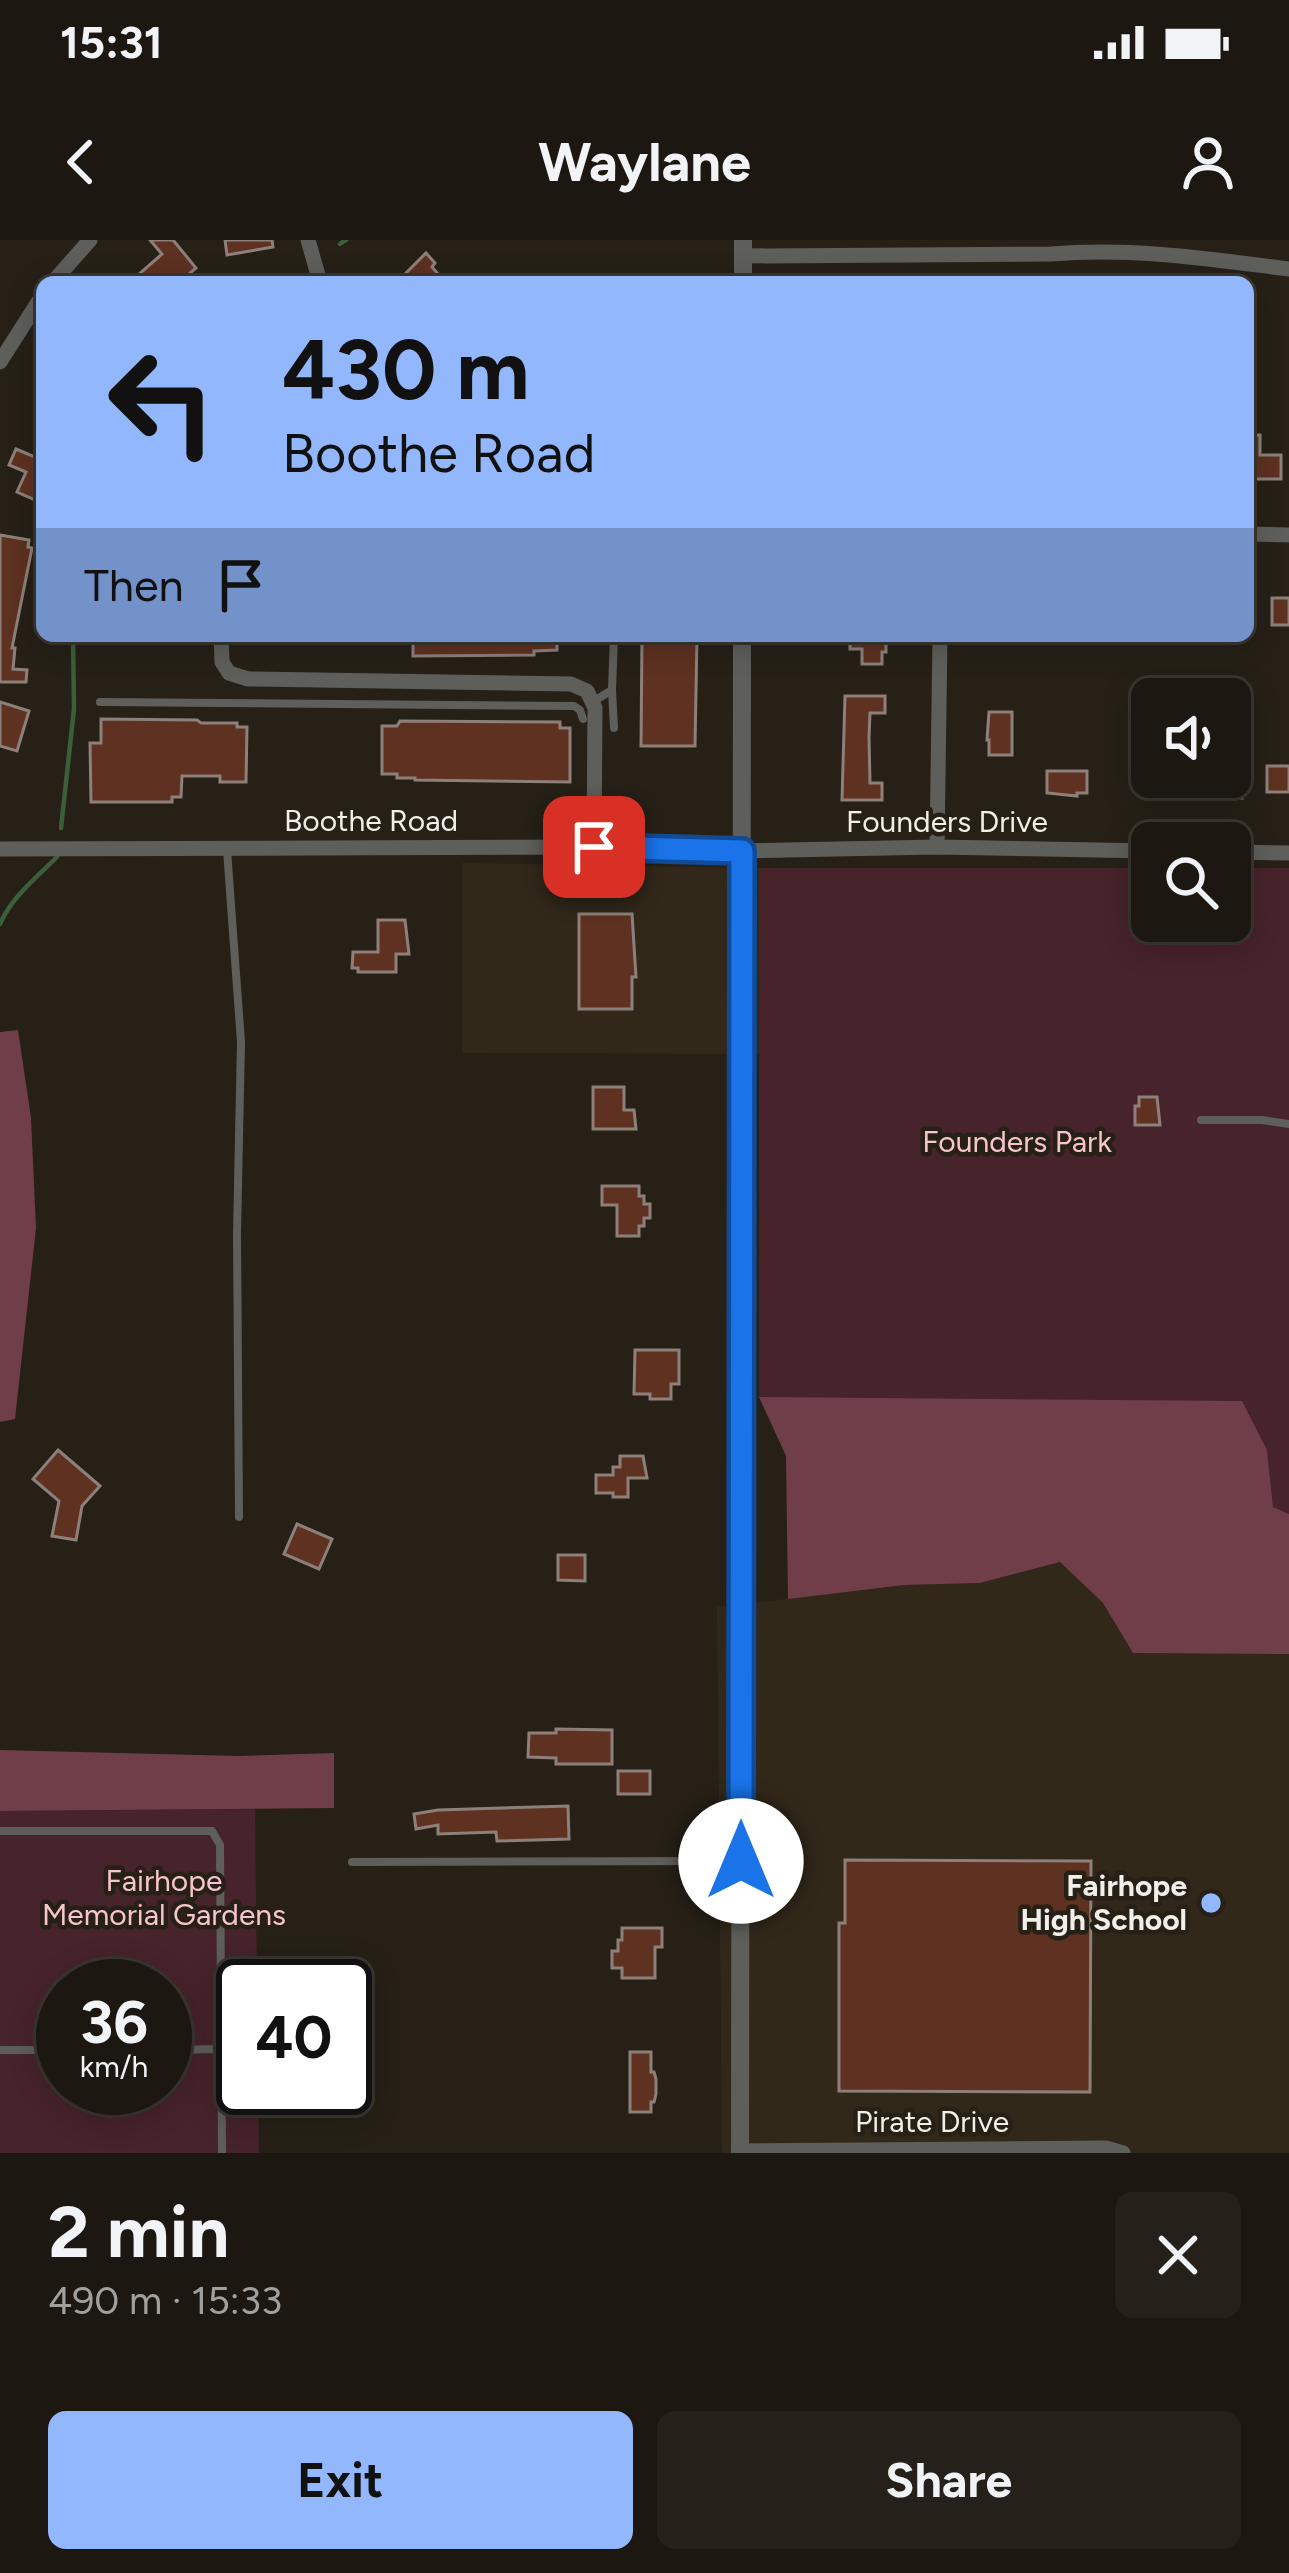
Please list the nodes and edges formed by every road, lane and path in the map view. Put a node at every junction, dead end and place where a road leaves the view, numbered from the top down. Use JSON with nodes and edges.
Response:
{"nodes":[{"id":1,"x":90,"y":240,"type":"edge"},
{"id":2,"x":308,"y":240,"type":"edge"},
{"id":3,"x":1083,"y":246,"type":"edge"},
{"id":4,"x":742,"y":248,"type":"edge"},
{"id":5,"x":1289,"y":269,"type":"edge"},
{"id":6,"x":58,"y":276,"type":"edge"},
{"id":7,"x":318,"y":276,"type":"edge"},
{"id":8,"x":36,"y":305,"type":"edge"},
{"id":9,"x":0,"y":362,"type":"edge"},
{"id":10,"x":1254,"y":534,"type":"edge"},
{"id":11,"x":1289,"y":536,"type":"edge"},
{"id":12,"x":220,"y":642,"type":"edge"},
{"id":13,"x":614,"y":642,"type":"edge"},
{"id":14,"x":742,"y":642,"type":"edge"},
{"id":15,"x":940,"y":642,"type":"edge"},
{"id":16,"x":260,"y":679,"type":"junction"},
{"id":17,"x":612,"y":690,"type":"junction"},
{"id":18,"x":592,"y":701,"type":"junction"},
{"id":19,"x":100,"y":702,"type":"dead end"},
{"id":20,"x":247,"y":702,"type":"junction"},
{"id":21,"x":584,"y":719,"type":"dead end"},
{"id":22,"x":614,"y":728,"type":"dead end"},
{"id":23,"x":594,"y":847,"type":"junction"},
{"id":24,"x":937,"y":847,"type":"junction"},
{"id":25,"x":227,"y":848,"type":"junction"},
{"id":26,"x":0,"y":849,"type":"edge"},
{"id":27,"x":1131,"y":850,"type":"edge"},
{"id":28,"x":742,"y":851,"type":"junction"},
{"id":29,"x":1251,"y":852,"type":"edge"},
{"id":30,"x":1289,"y":853,"type":"edge"},
{"id":31,"x":1201,"y":1120,"type":"dead end"},
{"id":32,"x":1289,"y":1124,"type":"edge"},
{"id":33,"x":239,"y":1517,"type":"dead end"},
{"id":34,"x":0,"y":1831,"type":"edge"},
{"id":35,"x":741,"y":1861,"type":"junction"},
{"id":36,"x":352,"y":1862,"type":"dead end"},
{"id":37,"x":221,"y":1959,"type":"edge"},
{"id":38,"x":0,"y":2050,"type":"edge"},
{"id":39,"x":36,"y":2050,"type":"edge"},
{"id":40,"x":222,"y":2115,"type":"edge"},
{"id":41,"x":740,"y":2152,"type":"edge"},
{"id":42,"x":222,"y":2153,"type":"edge"},
{"id":43,"x":1123,"y":2153,"type":"edge"}],
"edges":[{"from":1,"to":6,"type":"street"},
{"from":2,"to":7,"type":"street"},
{"from":3,"to":4,"type":"street"},
{"from":3,"to":5,"type":"street"},
{"from":8,"to":9,"type":"street"},
{"from":10,"to":11,"type":"street"},
{"from":12,"to":16,"type":"street"},
{"from":13,"to":17,"type":"lane"},
{"from":14,"to":28,"type":"street"},
{"from":15,"to":24,"type":"street"},
{"from":16,"to":18,"type":"street"},
{"from":16,"to":20,"type":"lane"},
{"from":17,"to":18,"type":"lane"},
{"from":17,"to":22,"type":"lane"},
{"from":18,"to":23,"type":"street"},
{"from":19,"to":20,"type":"lane"},
{"from":20,"to":21,"type":"lane"},
{"from":23,"to":25,"type":"street","name":"Boothe Road"},
{"from":23,"to":28,"type":"street","name":"Boothe Road"},
{"from":24,"to":27,"type":"street","name":"Founders Drive"},
{"from":24,"to":28,"type":"street","name":"Founders Drive"},
{"from":25,"to":26,"type":"street","name":"Boothe Road"},
{"from":25,"to":33,"type":"lane"},
{"from":28,"to":35,"type":"street"},
{"from":29,"to":30,"type":"street"},
{"from":31,"to":32,"type":"lane"},
{"from":34,"to":37,"type":"lane"},
{"from":35,"to":36,"type":"lane"},
{"from":35,"to":41,"type":"street"},
{"from":38,"to":39,"type":"lane"},
{"from":40,"to":42,"type":"lane"},
{"from":41,"to":43,"type":"street","name":"Pirate Drive"}]}
